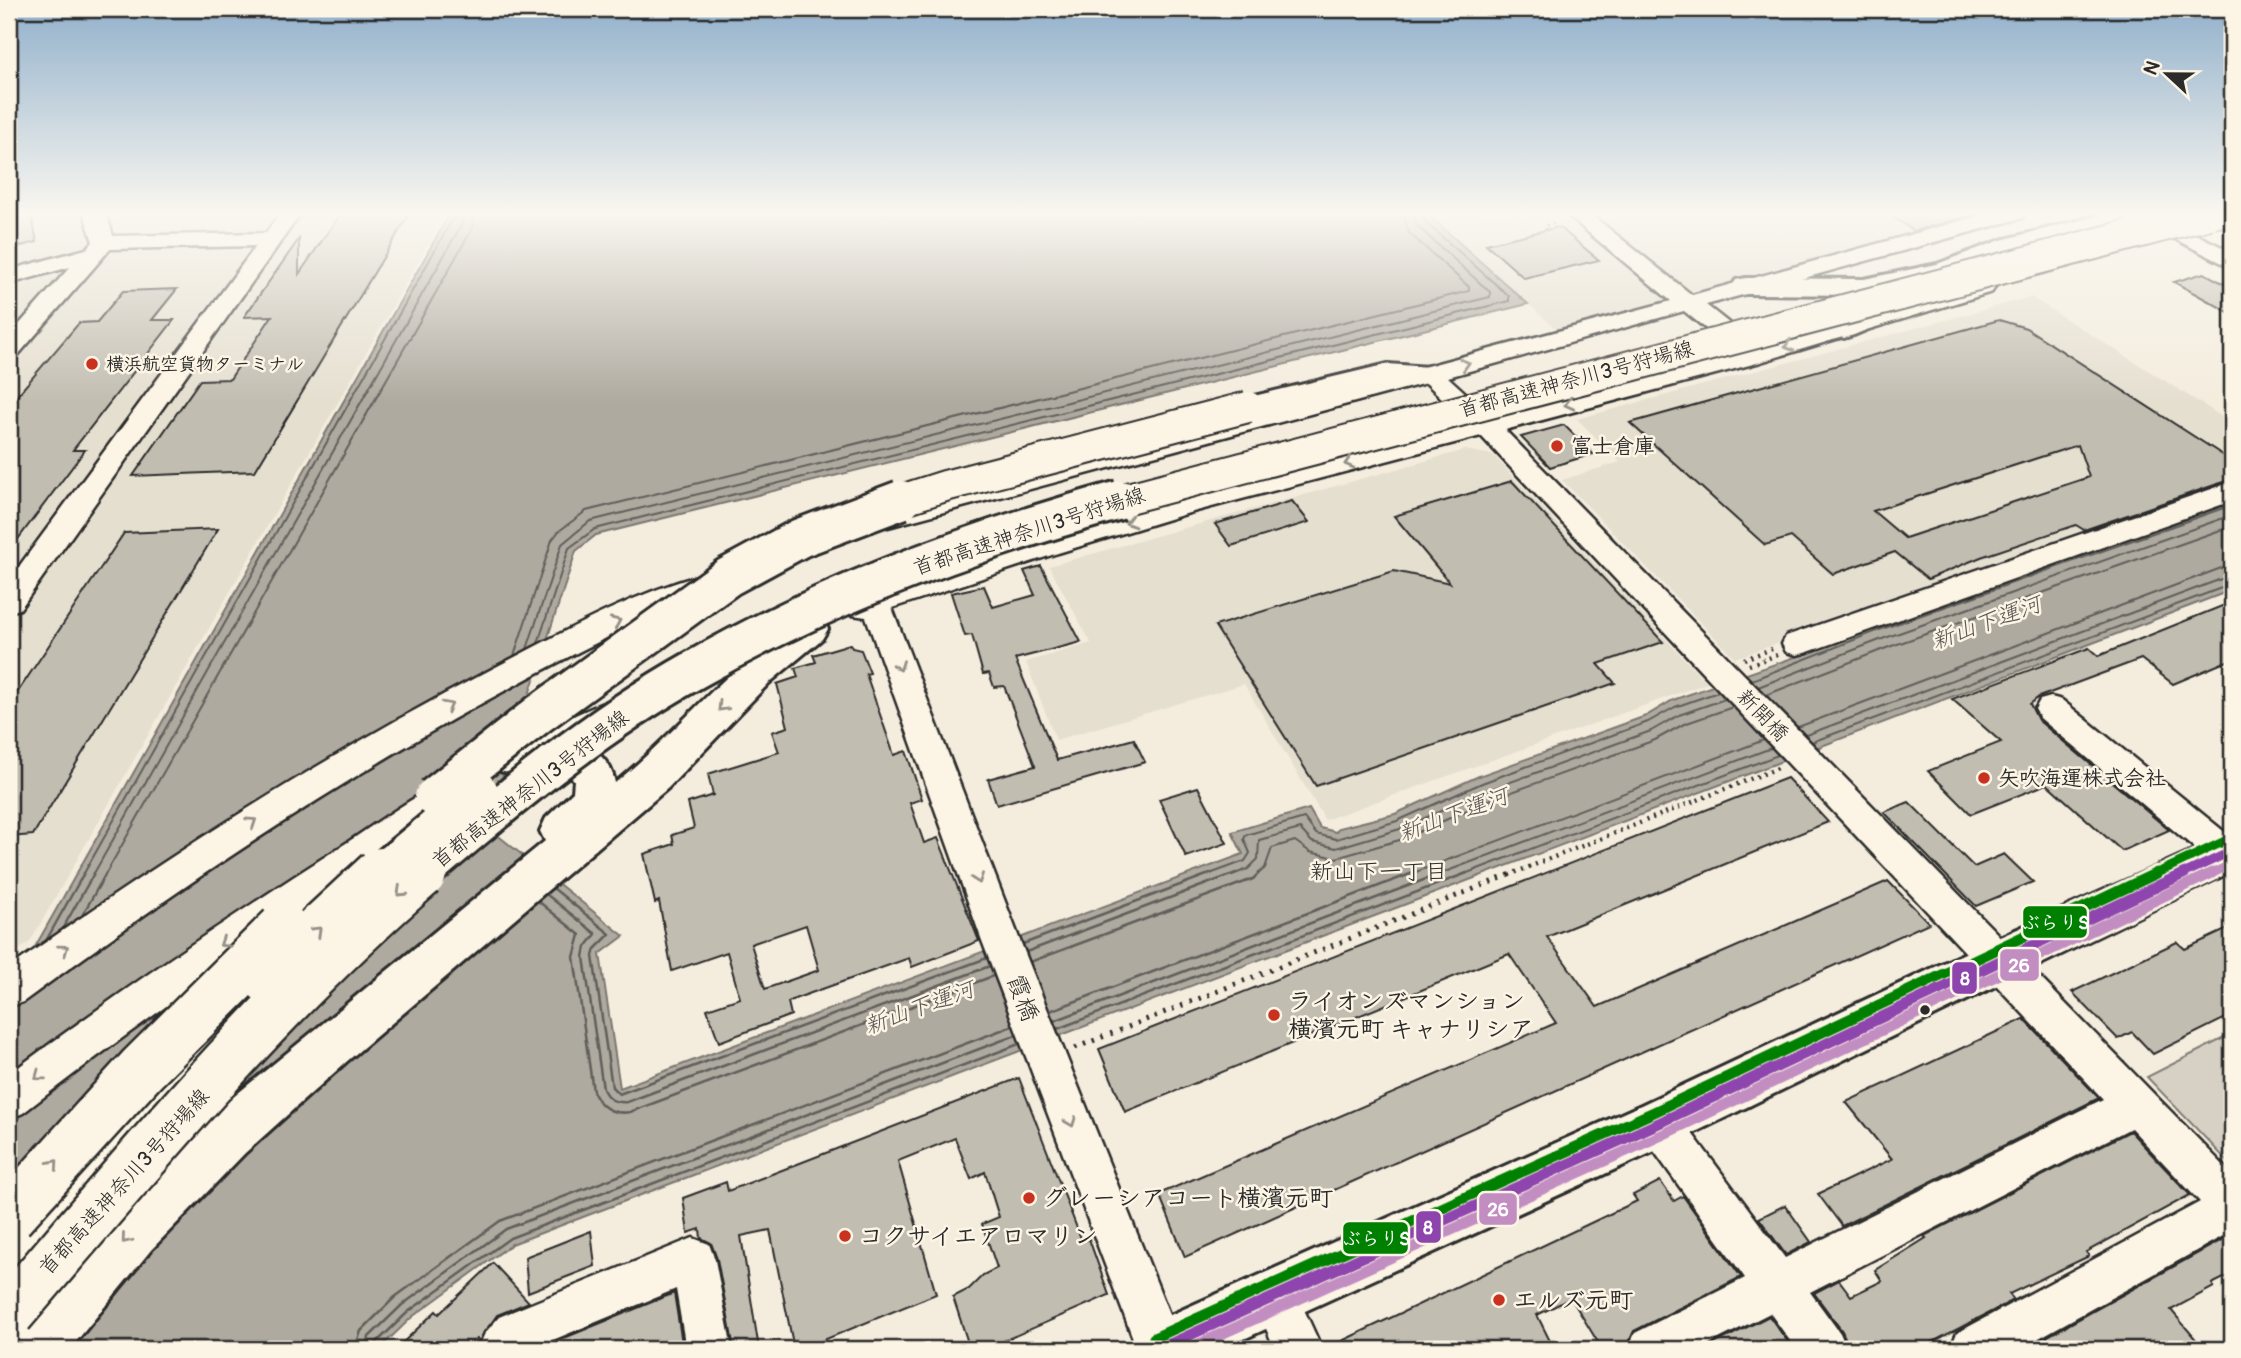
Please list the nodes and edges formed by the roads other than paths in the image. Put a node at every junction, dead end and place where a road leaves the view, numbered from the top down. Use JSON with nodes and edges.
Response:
{"nodes":[{"id":1,"x":75,"y":276,"type":"edge"},
{"id":2,"x":245,"y":276,"type":"edge"},
{"id":3,"x":1650,"y":276,"type":"edge"},
{"id":4,"x":1781,"y":276,"type":"edge"},
{"id":5,"x":1873,"y":276,"type":"edge"},
{"id":6,"x":1917,"y":276,"type":"edge"},
{"id":7,"x":1964,"y":276,"type":"edge"},
{"id":8,"x":1969,"y":276,"type":"edge"},
{"id":9,"x":2005,"y":276,"type":"edge"},
{"id":10,"x":2005,"y":276,"type":"edge"},
{"id":11,"x":1746,"y":286,"type":"junction"},
{"id":12,"x":1687,"y":303,"type":"junction"},
{"id":13,"x":1782,"y":323,"type":"junction"},
{"id":14,"x":1844,"y":329,"type":"junction"},
{"id":15,"x":9,"y":350,"type":"edge"},
{"id":16,"x":1755,"y":356,"type":"junction"},
{"id":17,"x":1431,"y":374,"type":"junction"},
{"id":18,"x":1485,"y":425,"type":"junction"},
{"id":19,"x":2232,"y":491,"type":"edge"},
{"id":20,"x":9,"y":601,"type":"edge"},
{"id":21,"x":875,"y":602,"type":"junction"},
{"id":22,"x":809,"y":629,"type":"junction"},
{"id":23,"x":1789,"y":645,"type":"road end"},
{"id":24,"x":2052,"y":709,"type":"dead end"},
{"id":25,"x":509,"y":760,"type":"junction"},
{"id":26,"x":590,"y":818,"type":"junction"},
{"id":27,"x":2230,"y":853,"type":"edge"},
{"id":28,"x":1998,"y":960,"type":"junction"},
{"id":29,"x":9,"y":989,"type":"edge"},
{"id":30,"x":9,"y":1099,"type":"edge"},
{"id":31,"x":2136,"y":1104,"type":"junction"},
{"id":32,"x":1659,"y":1123,"type":"junction"},
{"id":33,"x":2232,"y":1207,"type":"edge"},
{"id":34,"x":9,"y":1216,"type":"edge"},
{"id":35,"x":9,"y":1263,"type":"edge"},
{"id":36,"x":1778,"y":1283,"type":"junction"},
{"id":37,"x":9,"y":1297,"type":"edge"},
{"id":38,"x":1275,"y":1297,"type":"junction"},
{"id":39,"x":9,"y":1313,"type":"edge"},
{"id":40,"x":34,"y":1349,"type":"edge"},
{"id":41,"x":500,"y":1349,"type":"edge"},
{"id":42,"x":709,"y":1349,"type":"edge"},
{"id":43,"x":1160,"y":1349,"type":"edge"},
{"id":44,"x":1299,"y":1349,"type":"edge"},
{"id":45,"x":1651,"y":1349,"type":"edge"},
{"id":46,"x":1824,"y":1349,"type":"edge"},
{"id":47,"x":1973,"y":1349,"type":"edge"}],
"edges":[{"from":1,"to":15,"type":"street"},
{"from":2,"to":20,"type":"street"},
{"from":3,"to":12,"type":"street"},
{"from":4,"to":11,"type":"street"},
{"from":35,"to":5,"type":"main road","name":"首都高速神奈川3号狩場線","one_way":true,"bridge":true},
{"from":6,"to":11,"type":"main road"},
{"from":7,"to":13,"type":"main road","name":"首都高速神奈川3号狩場線","bridge":true},
{"from":8,"to":14,"type":"main road","bridge":true},
{"from":9,"to":13,"type":"main road","bridge":true},
{"from":10,"to":14,"type":"street"},
{"from":11,"to":12,"type":"street"},
{"from":12,"to":16,"type":"street"},
{"from":17,"to":12,"type":"street","one_way":true},
{"from":13,"to":39,"type":"main road","name":"首都高速神奈川3号狩場線","one_way":true,"bridge":true},
{"from":14,"to":16,"type":"street","one_way":true},
{"from":16,"to":18,"type":"street","one_way":true},
{"from":17,"to":18,"type":"street","name":"新開橋"},
{"from":29,"to":17,"type":"street","one_way":true},
{"from":34,"to":17,"type":"main road","one_way":true,"bridge":true},
{"from":18,"to":21,"type":"street","one_way":true},
{"from":18,"to":28,"type":"street","name":"新開橋"},
{"from":19,"to":23,"type":"street"},
{"from":21,"to":22,"type":"street"},
{"from":21,"to":43,"type":"street","name":"霞橋","one_way":true},
{"from":22,"to":25,"type":"street"},
{"from":22,"to":26,"type":"main road","one_way":true},
{"from":24,"to":27,"type":"street"},
{"from":25,"to":26,"type":"main road"},
{"from":25,"to":30,"type":"street","one_way":true},
{"from":26,"to":37,"type":"main road","bridge":true},
{"from":26,"to":40,"type":"main road","one_way":true},
{"from":27,"to":28,"type":"main road"},
{"from":28,"to":31,"type":"street","name":"新開橋"},
{"from":28,"to":32,"type":"main road"},
{"from":31,"to":33,"type":"street","name":"新開橋"},
{"from":31,"to":36,"type":"street"},
{"from":32,"to":36,"type":"street"},
{"from":32,"to":38,"type":"main road"},
{"from":33,"to":47,"type":"street"},
{"from":36,"to":45,"type":"street"},
{"from":36,"to":46,"type":"street"},
{"from":38,"to":43,"type":"main road"},
{"from":38,"to":44,"type":"street"},
{"from":41,"to":42,"type":"street"}]}
